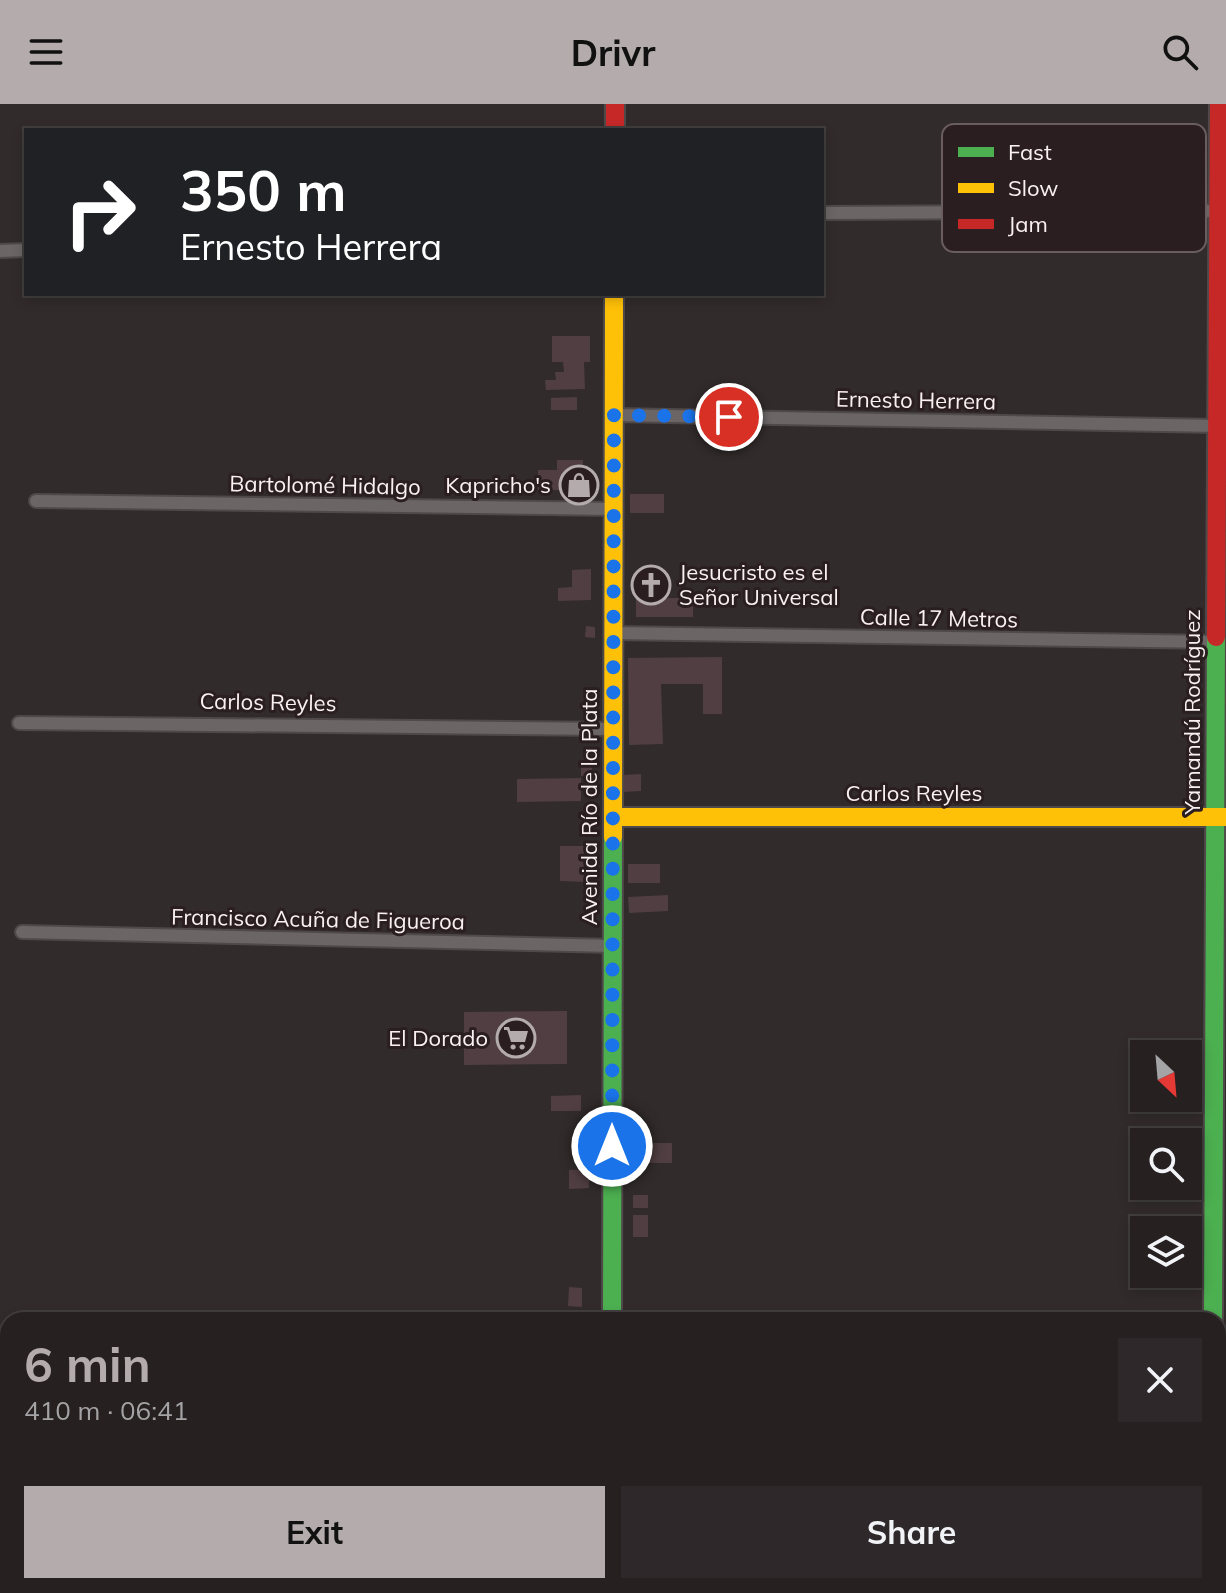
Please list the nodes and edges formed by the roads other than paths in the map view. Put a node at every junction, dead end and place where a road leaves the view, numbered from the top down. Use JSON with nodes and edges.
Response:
{"nodes":[{"id":1,"x":615,"y":104,"type":"edge"},
{"id":2,"x":1219,"y":104,"type":"edge"},
{"id":3,"x":615,"y":128,"type":"edge"},
{"id":4,"x":1222,"y":211,"type":"edge"},
{"id":5,"x":942,"y":212,"type":"edge"},
{"id":6,"x":824,"y":213,"type":"edge"},
{"id":7,"x":24,"y":250,"type":"edge"},
{"id":8,"x":0,"y":251,"type":"edge"},
{"id":9,"x":614,"y":296,"type":"edge"},
{"id":10,"x":614,"y":415,"type":"junction"},
{"id":11,"x":1217,"y":426,"type":"junction"},
{"id":12,"x":36,"y":501,"type":"dead end"},
{"id":13,"x":614,"y":509,"type":"junction"},
{"id":14,"x":613,"y":633,"type":"junction"},
{"id":15,"x":1216,"y":642,"type":"junction"},
{"id":16,"x":19,"y":723,"type":"dead end"},
{"id":17,"x":613,"y":729,"type":"junction"},
{"id":18,"x":613,"y":817,"type":"junction"},
{"id":19,"x":1221,"y":817,"type":"edge"},
{"id":20,"x":22,"y":932,"type":"dead end"},
{"id":21,"x":613,"y":946,"type":"junction"},
{"id":22,"x":1220,"y":1258,"type":"edge"},
{"id":23,"x":612,"y":1312,"type":"edge"},
{"id":24,"x":1214,"y":1312,"type":"edge"}],
"edges":[{"from":1,"to":3,"type":"main road"},
{"from":2,"to":4,"type":"main road","name":"Yamandú Rodríguez"},
{"from":4,"to":11,"type":"main road","name":"Yamandú Rodríguez"},
{"from":5,"to":6,"type":"street"},
{"from":7,"to":8,"type":"street"},
{"from":9,"to":10,"type":"main road","name":"Avenida Río de la Plata"},
{"from":10,"to":11,"type":"street","name":"Ernesto Herrera"},
{"from":10,"to":13,"type":"main road","name":"Avenida Río de la Plata"},
{"from":11,"to":15,"type":"main road","name":"Yamandú Rodríguez"},
{"from":12,"to":13,"type":"street","name":"Bartolomé Hidalgo"},
{"from":13,"to":14,"type":"main road","name":"Avenida Río de la Plata"},
{"from":14,"to":15,"type":"street","name":"Calle 17 Metros"},
{"from":14,"to":17,"type":"main road","name":"Avenida Río de la Plata"},
{"from":15,"to":19,"type":"main road","name":"Yamandú Rodríguez"},
{"from":16,"to":17,"type":"street","name":"Carlos Reyles"},
{"from":17,"to":18,"type":"main road","name":"Avenida Río de la Plata"},
{"from":18,"to":19,"type":"main road","name":"Carlos Reyles"},
{"from":18,"to":21,"type":"main road","name":"Avenida Río de la Plata"},
{"from":19,"to":22,"type":"main road","name":"Yamandú Rodríguez"},
{"from":20,"to":21,"type":"street","name":"Francisco Acuña de Figueroa"},
{"from":21,"to":23,"type":"main road","name":"Avenida Río de la Plata"},
{"from":22,"to":24,"type":"main road","name":"Yamandú Rodríguez"}]}
